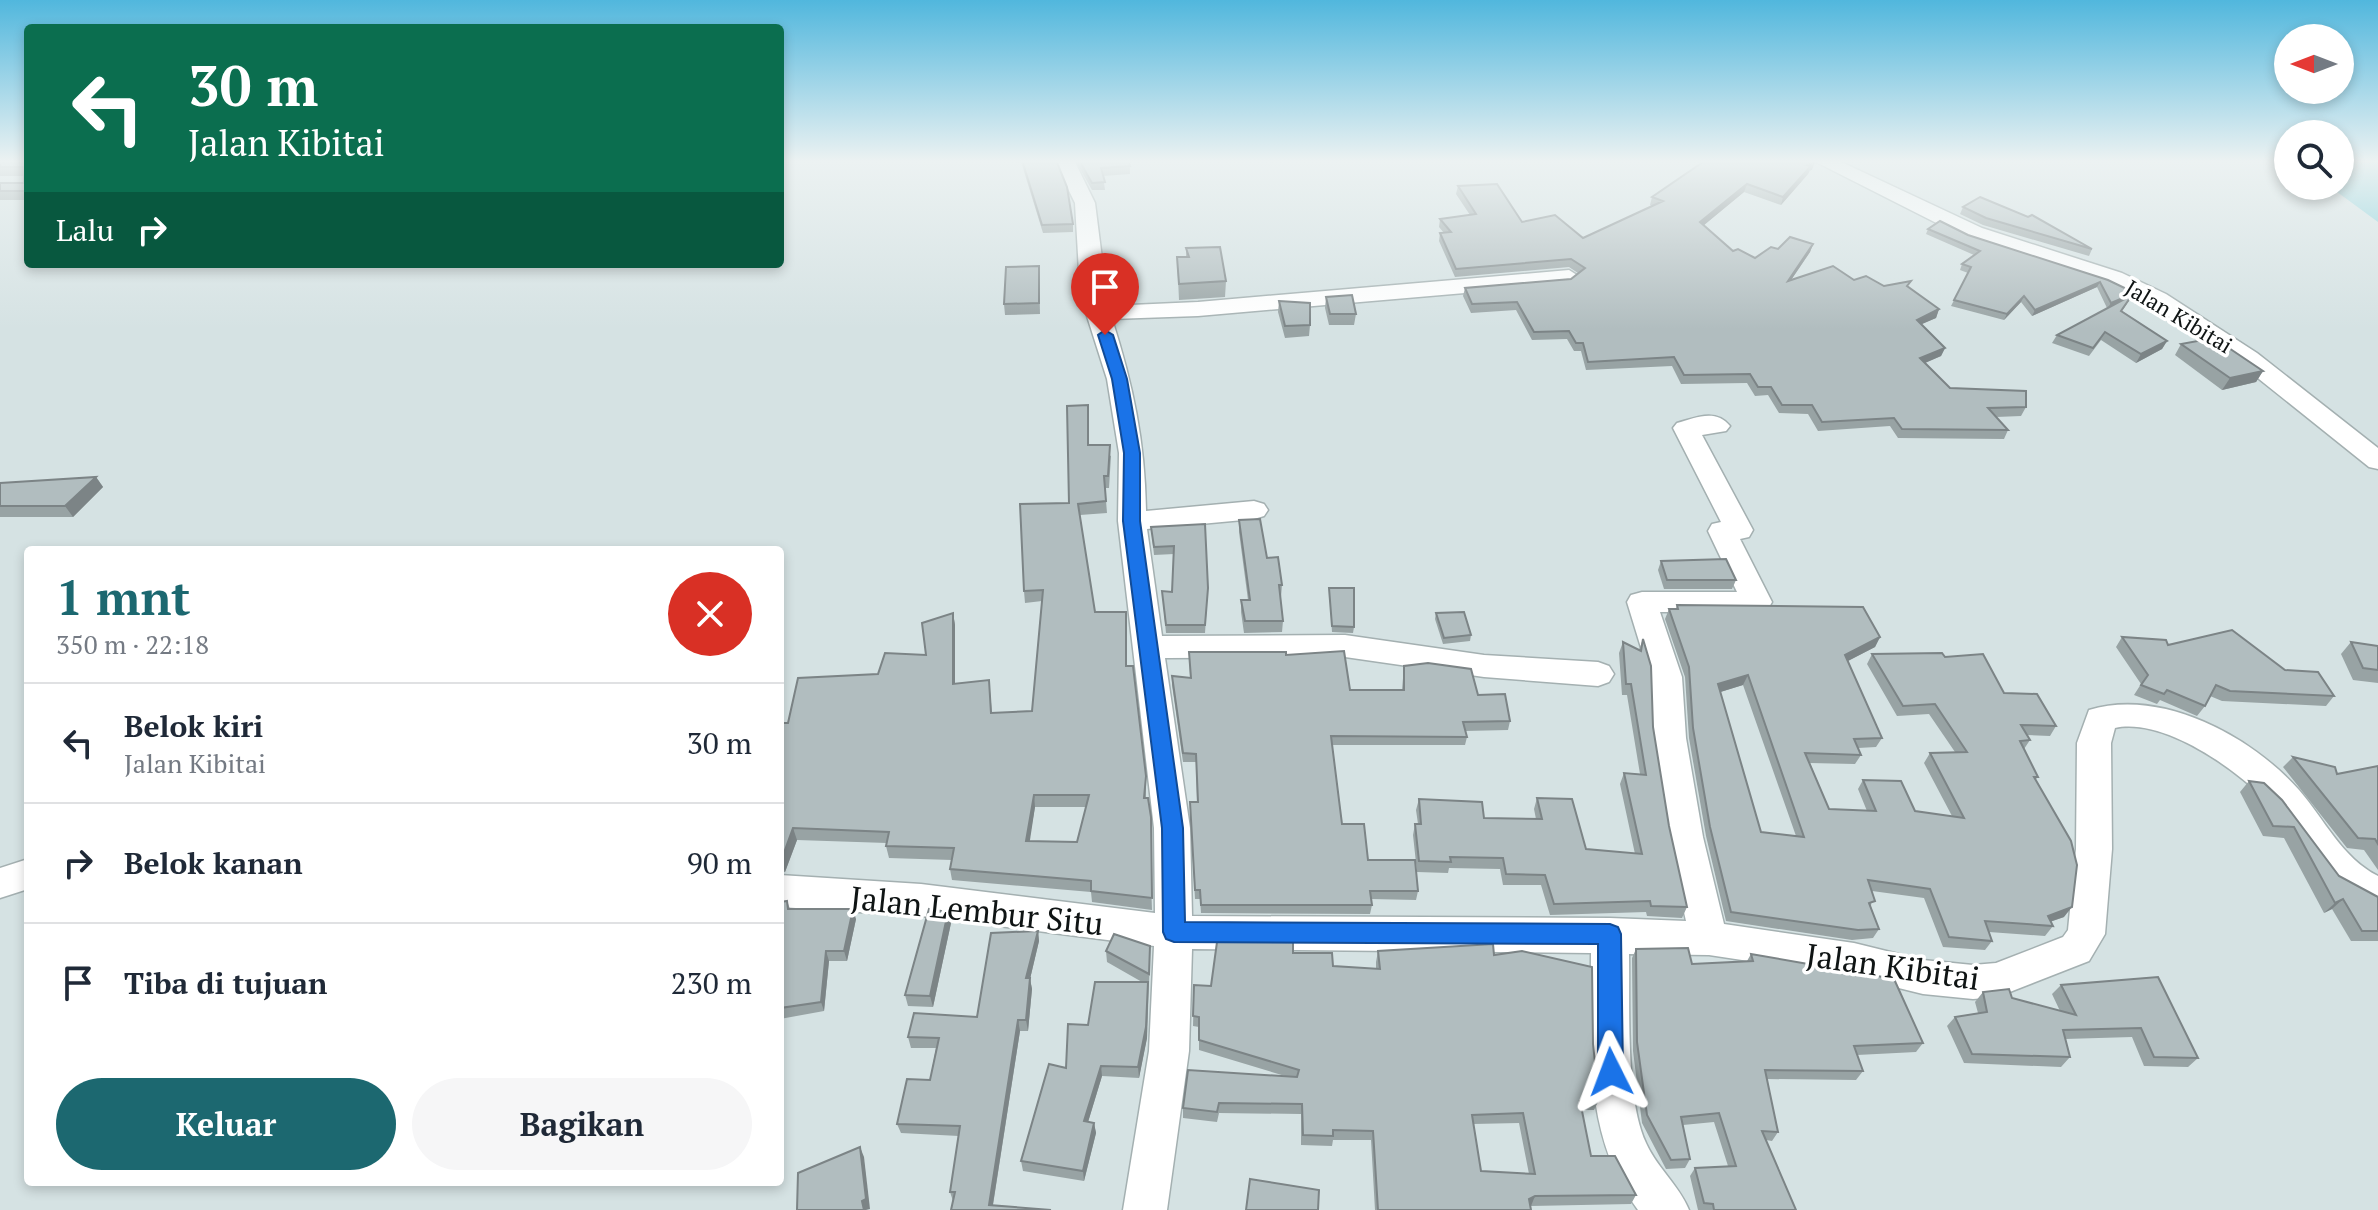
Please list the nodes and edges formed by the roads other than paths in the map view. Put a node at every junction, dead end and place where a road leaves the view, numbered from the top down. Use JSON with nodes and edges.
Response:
{"nodes":[{"id":1,"x":1086,"y":216,"type":"edge"},
{"id":2,"x":1940,"y":216,"type":"edge"},
{"id":3,"x":1569,"y":277,"type":"edge"},
{"id":4,"x":1098,"y":313,"type":"junction"},
{"id":5,"x":1710,"y":422,"type":"dead end"},
{"id":6,"x":2378,"y":461,"type":"edge"},
{"id":7,"x":1254,"y":510,"type":"dead end"},
{"id":8,"x":1132,"y":521,"type":"junction"},
{"id":9,"x":1149,"y":647,"type":"junction"},
{"id":10,"x":1598,"y":674,"type":"dead end"},
{"id":11,"x":24,"y":875,"type":"edge"},
{"id":12,"x":0,"y":883,"type":"edge"},
{"id":13,"x":784,"y":891,"type":"edge"},
{"id":14,"x":2378,"y":894,"type":"edge"},
{"id":15,"x":1174,"y":932,"type":"junction"},
{"id":16,"x":1610,"y":934,"type":"junction"},
{"id":17,"x":1709,"y":938,"type":"junction"},
{"id":18,"x":1145,"y":1210,"type":"edge"},
{"id":19,"x":1667,"y":1210,"type":"edge"}],
"edges":[{"from":1,"to":4,"type":"street"},
{"from":2,"to":6,"type":"street","name":"Jalan Kibitai"},
{"from":3,"to":4,"type":"street"},
{"from":4,"to":8,"type":"street"},
{"from":5,"to":17,"type":"street"},
{"from":7,"to":8,"type":"street"},
{"from":8,"to":9,"type":"street"},
{"from":9,"to":10,"type":"street"},
{"from":9,"to":15,"type":"street"},
{"from":11,"to":12,"type":"street"},
{"from":13,"to":15,"type":"street","name":"Jalan Lembur Situ"},
{"from":14,"to":17,"type":"street","name":"Jalan Kibitai"},
{"from":15,"to":16,"type":"street","name":"Jalan Kibitai"},
{"from":15,"to":18,"type":"street"},
{"from":16,"to":17,"type":"street","name":"Jalan Kibitai"},
{"from":16,"to":19,"type":"street"}]}
